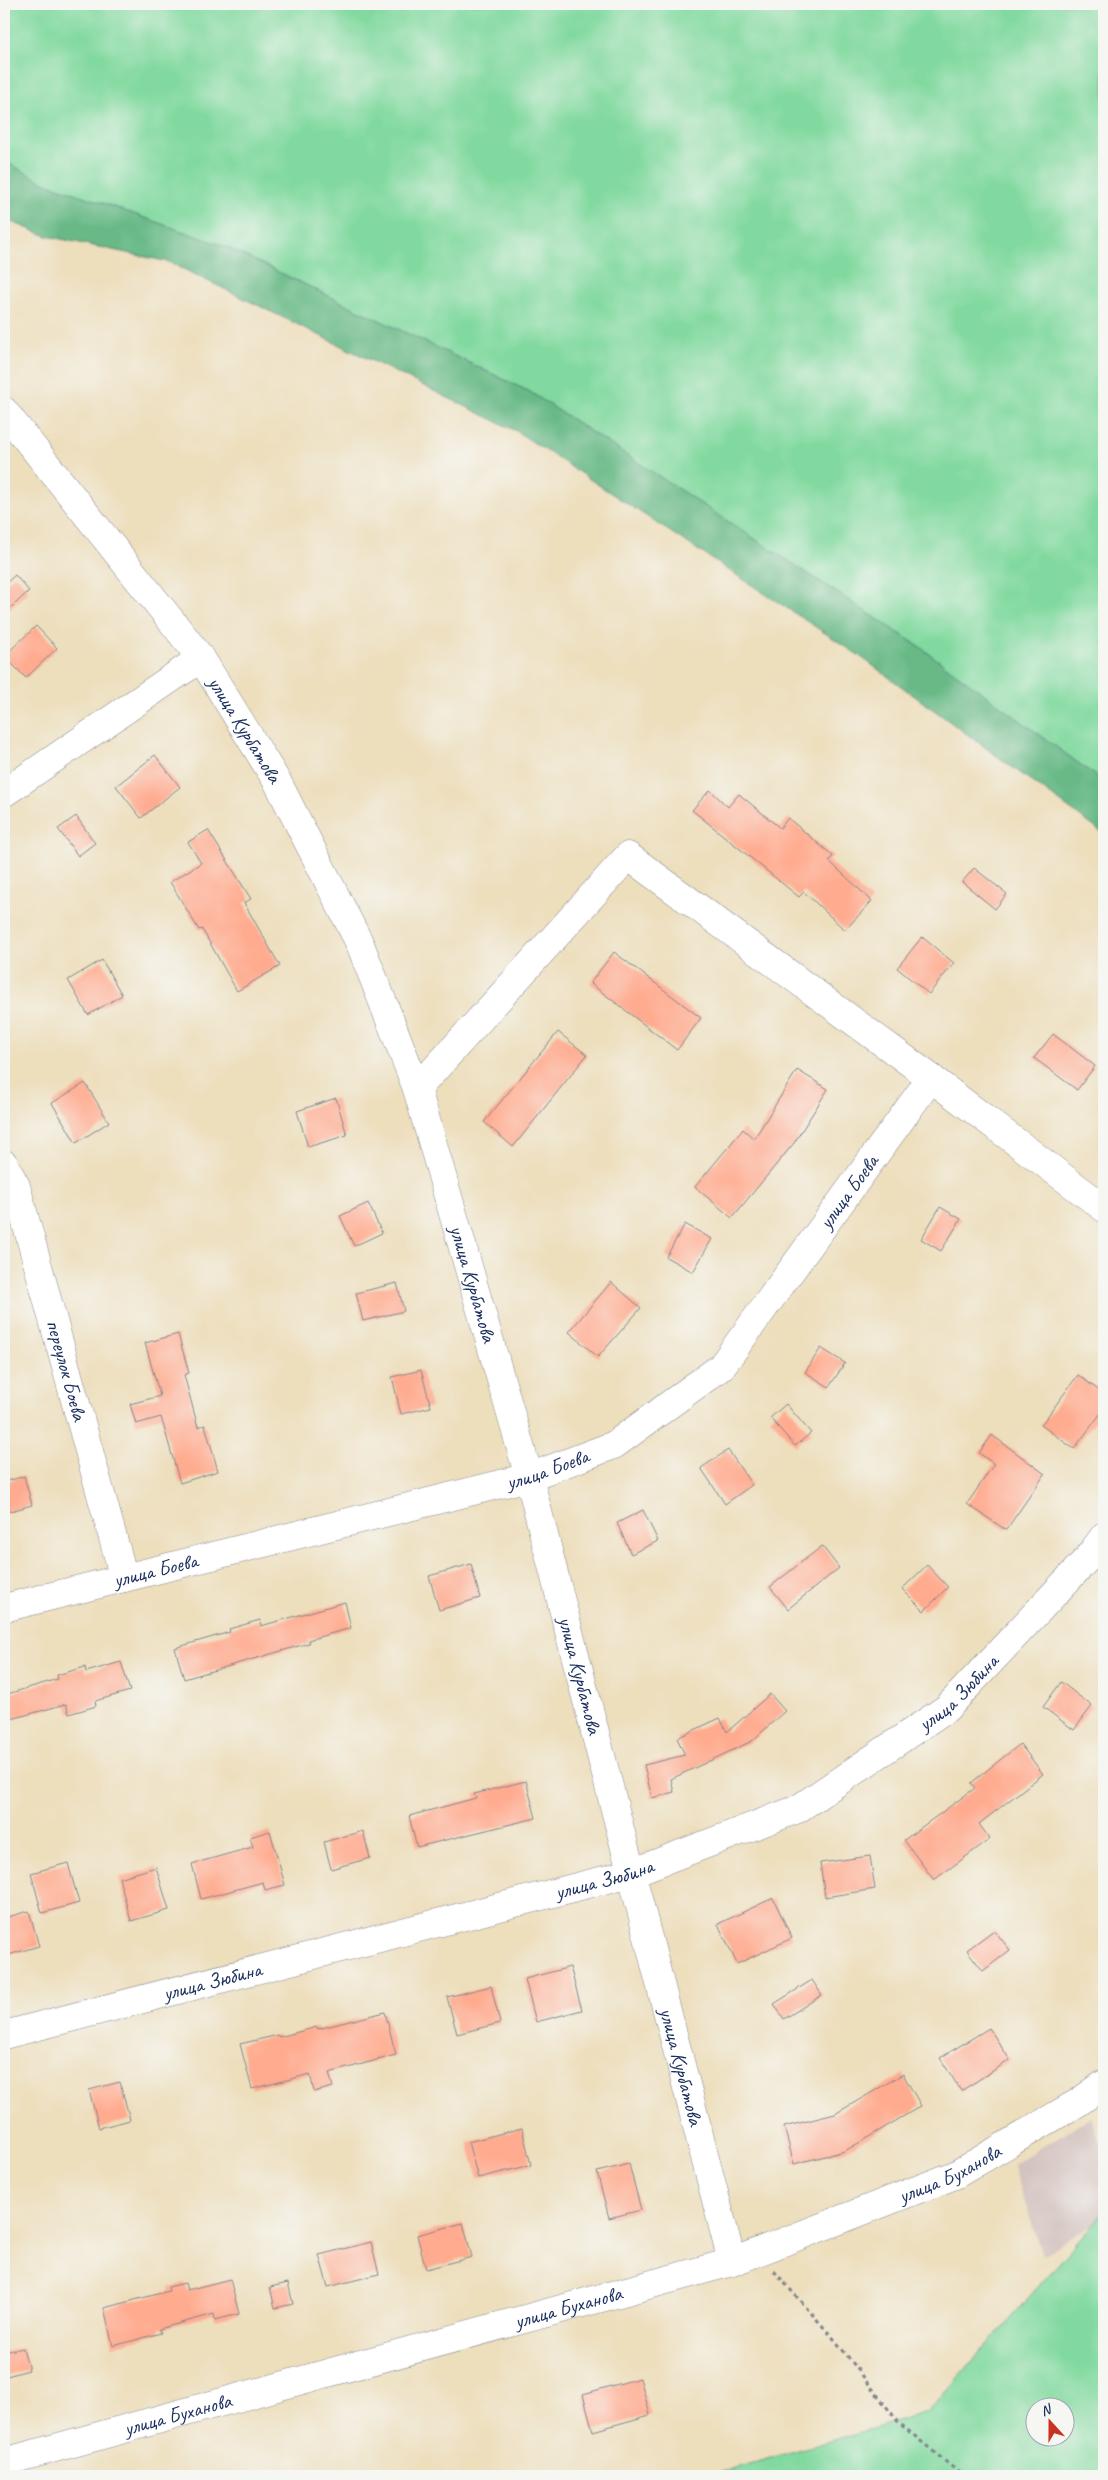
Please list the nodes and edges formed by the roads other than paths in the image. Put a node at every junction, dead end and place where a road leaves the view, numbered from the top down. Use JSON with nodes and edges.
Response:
{"nodes":[{"id":1,"x":4,"y":412,"type":"edge"},
{"id":2,"x":201,"y":658,"type":"junction"},
{"id":3,"x":4,"y":793,"type":"edge"},
{"id":4,"x":930,"y":1078,"type":"junction"},
{"id":5,"x":417,"y":1090,"type":"junction"},
{"id":6,"x":4,"y":1164,"type":"edge"},
{"id":7,"x":1104,"y":1208,"type":"edge"},
{"id":8,"x":529,"y":1477,"type":"junction"},
{"id":9,"x":1104,"y":1536,"type":"edge"},
{"id":10,"x":124,"y":1578,"type":"junction"},
{"id":11,"x":4,"y":1608,"type":"edge"},
{"id":12,"x":631,"y":1873,"type":"junction"},
{"id":13,"x":4,"y":2035,"type":"edge"},
{"id":14,"x":1104,"y":2084,"type":"edge"},
{"id":15,"x":745,"y":2257,"type":"junction"},
{"id":16,"x":4,"y":2462,"type":"edge"}],
"edges":[{"from":1,"to":2,"type":"street","name":"улица Курбатова"},
{"from":2,"to":3,"type":"street"},
{"from":2,"to":5,"type":"street","name":"улица Курбатова"},
{"from":4,"to":5,"type":"street"},
{"from":4,"to":7,"type":"street"},
{"from":4,"to":8,"type":"street","name":"улица Боева"},
{"from":5,"to":8,"type":"street","name":"улица Курбатова"},
{"from":6,"to":10,"type":"street","name":"переулок Боева"},
{"from":8,"to":10,"type":"street","name":"улица Боева"},
{"from":8,"to":12,"type":"street","name":"улица Курбатова"},
{"from":9,"to":12,"type":"street","name":"улица Зюбина"},
{"from":10,"to":11,"type":"street","name":"улица Боева"},
{"from":12,"to":13,"type":"street","name":"улица Зюбина"},
{"from":12,"to":15,"type":"street","name":"улица Курбатова"},
{"from":14,"to":15,"type":"street","name":"улица Буханова"},
{"from":15,"to":16,"type":"street","name":"улица Буханова"}]}
